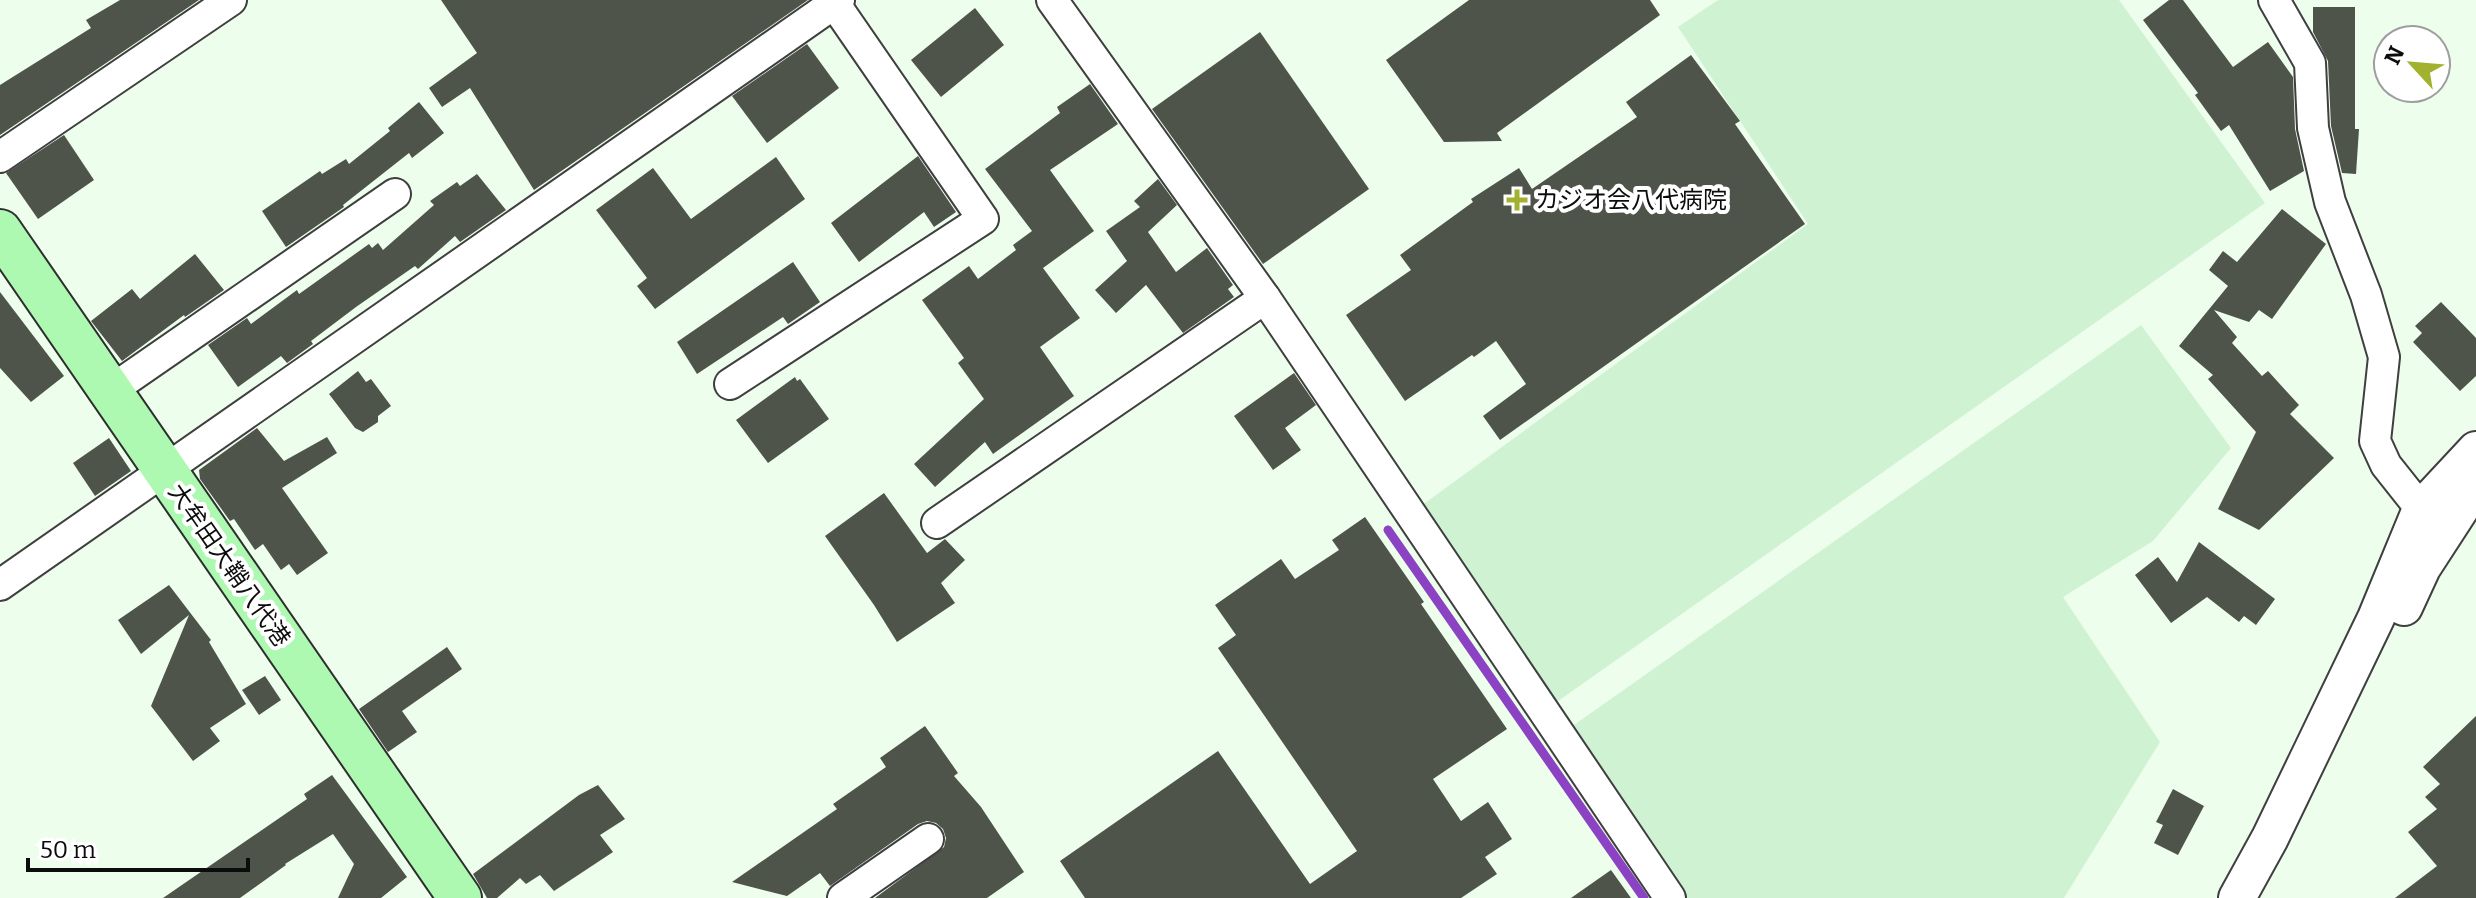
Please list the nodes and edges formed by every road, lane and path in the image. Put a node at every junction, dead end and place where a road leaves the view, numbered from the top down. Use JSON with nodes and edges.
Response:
{"nodes":[{"id":1,"x":231,"y":0,"type":"edge"},
{"id":2,"x":1052,"y":0,"type":"edge"},
{"id":3,"x":2274,"y":0,"type":"edge"},
{"id":4,"x":837,"y":2,"type":"edge"},
{"id":5,"x":0,"y":157,"type":"edge"},
{"id":6,"x":395,"y":194,"type":"dead end"},
{"id":7,"x":0,"y":231,"type":"edge"},
{"id":8,"x":1265,"y":298,"type":"junction"},
{"id":9,"x":730,"y":384,"type":"dead end"},
{"id":10,"x":110,"y":391,"type":"junction"},
{"id":11,"x":2476,"y":450,"type":"edge"},
{"id":12,"x":163,"y":470,"type":"junction"},
{"id":13,"x":2476,"y":490,"type":"edge"},
{"id":14,"x":2421,"y":509,"type":"junction"},
{"id":15,"x":937,"y":523,"type":"dead end"},
{"id":16,"x":0,"y":585,"type":"edge"},
{"id":17,"x":928,"y":839,"type":"dead end"},
{"id":18,"x":460,"y":898,"type":"edge"},
{"id":19,"x":843,"y":898,"type":"edge"},
{"id":20,"x":1670,"y":898,"type":"edge"},
{"id":21,"x":2237,"y":898,"type":"edge"},
{"id":22,"x":2256,"y":898,"type":"edge"}],
"edges":[{"from":1,"to":5,"type":"street"},
{"from":2,"to":8,"type":"street"},
{"from":3,"to":14,"type":"street"},
{"from":4,"to":9,"type":"street"},
{"from":4,"to":12,"type":"street"},
{"from":6,"to":10,"type":"street"},
{"from":7,"to":10,"type":"main road","name":"大牟田大鞘八代港"},
{"from":8,"to":15,"type":"street"},
{"from":8,"to":20,"type":"street"},
{"from":10,"to":12,"type":"main road","name":"大牟田大鞘八代港"},
{"from":11,"to":14,"type":"street"},
{"from":12,"to":16,"type":"street"},
{"from":12,"to":18,"type":"main road","name":"大牟田大鞘八代港"},
{"from":13,"to":22,"type":"street"},
{"from":14,"to":21,"type":"street"},
{"from":17,"to":19,"type":"street"}]}
